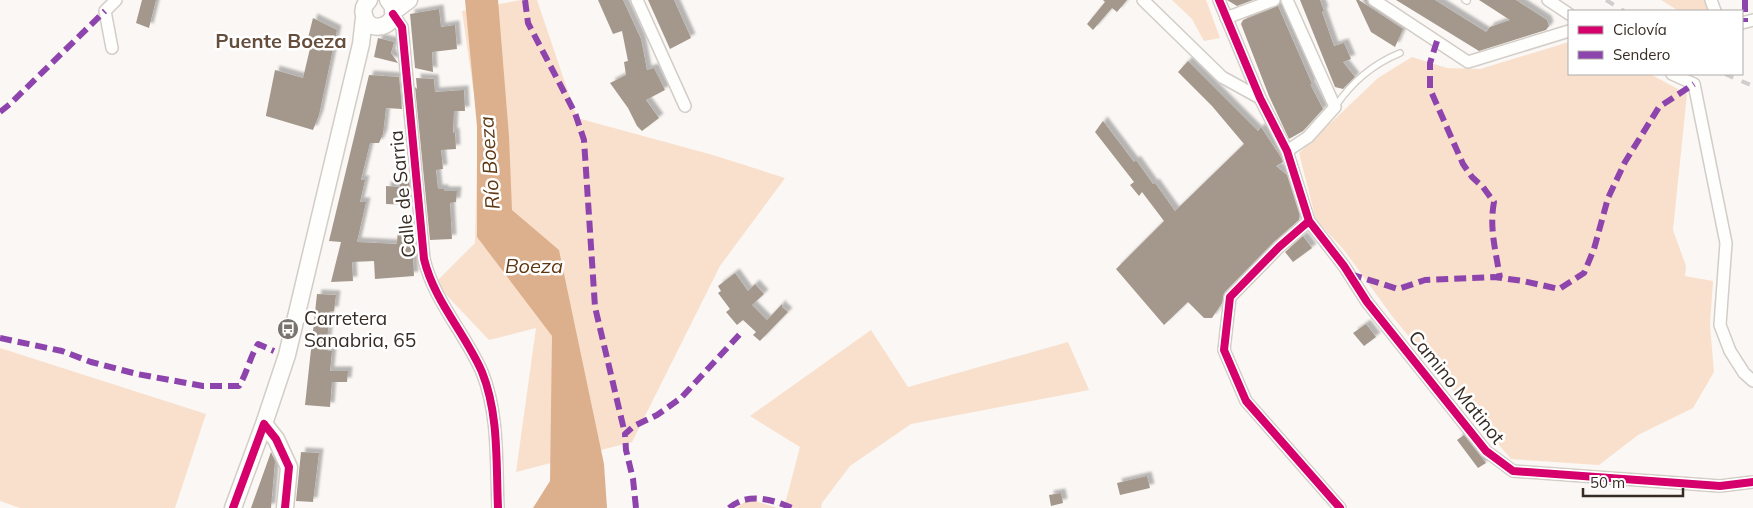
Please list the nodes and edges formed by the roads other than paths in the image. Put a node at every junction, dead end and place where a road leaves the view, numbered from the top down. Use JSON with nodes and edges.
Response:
{"nodes":[{"id":1,"x":116,"y":0,"type":"edge"},
{"id":2,"x":409,"y":0,"type":"edge"},
{"id":3,"x":637,"y":0,"type":"edge"},
{"id":4,"x":1144,"y":0,"type":"edge"},
{"id":5,"x":1220,"y":0,"type":"edge"},
{"id":6,"x":1274,"y":0,"type":"edge"},
{"id":7,"x":1287,"y":0,"type":"edge"},
{"id":8,"x":1374,"y":0,"type":"edge"},
{"id":9,"x":1548,"y":0,"type":"edge"},
{"id":10,"x":367,"y":5,"type":"edge"},
{"id":11,"x":390,"y":11,"type":"edge"},
{"id":12,"x":1568,"y":13,"type":"edge"},
{"id":13,"x":1226,"y":18,"type":"junction"},
{"id":14,"x":1568,"y":31,"type":"edge"},
{"id":15,"x":361,"y":44,"type":"junction"},
{"id":16,"x":112,"y":48,"type":"dead end"},
{"id":17,"x":1400,"y":53,"type":"dead end"},
{"id":18,"x":1674,"y":75,"type":"edge"},
{"id":19,"x":1699,"y":75,"type":"edge"},
{"id":20,"x":1694,"y":84,"type":"junction"},
{"id":21,"x":1260,"y":98,"type":"junction"},
{"id":22,"x":684,"y":106,"type":"dead end"},
{"id":23,"x":1335,"y":108,"type":"junction"},
{"id":24,"x":1287,"y":151,"type":"junction"},
{"id":25,"x":1309,"y":220,"type":"junction"},
{"id":26,"x":1753,"y":380,"type":"edge"},
{"id":27,"x":264,"y":424,"type":"junction"},
{"id":28,"x":1753,"y":482,"type":"edge"},
{"id":29,"x":233,"y":508,"type":"edge"},
{"id":30,"x":285,"y":508,"type":"edge"},
{"id":31,"x":498,"y":508,"type":"edge"},
{"id":32,"x":1340,"y":508,"type":"edge"}],
"edges":[{"from":1,"to":16,"type":"street"},
{"from":2,"to":11,"type":"street"},
{"from":3,"to":22,"type":"street"},
{"from":4,"to":21,"type":"street"},
{"from":5,"to":13,"type":"street","name":"Camino Matinot"},
{"from":6,"to":13,"type":"street"},
{"from":7,"to":23,"type":"street"},
{"from":8,"to":14,"type":"street"},
{"from":9,"to":12,"type":"street"},
{"from":10,"to":11,"type":"street"},
{"from":10,"to":15,"type":"street"},
{"from":11,"to":15,"type":"street"},
{"from":11,"to":31,"type":"street","name":"Calle de Sarria"},
{"from":13,"to":21,"type":"street","name":"Camino Matinot"},
{"from":15,"to":27,"type":"street"},
{"from":17,"to":23,"type":"lane"},
{"from":18,"to":20,"type":"street"},
{"from":19,"to":20,"type":"street"},
{"from":20,"to":26,"type":"street"},
{"from":21,"to":24,"type":"street","name":"Camino Matinot"},
{"from":23,"to":24,"type":"street"},
{"from":24,"to":25,"type":"street","name":"Camino Matinot"},
{"from":25,"to":28,"type":"street","name":"Camino Matinot"},
{"from":25,"to":32,"type":"street"},
{"from":27,"to":29,"type":"street"},
{"from":27,"to":30,"type":"street"}]}
